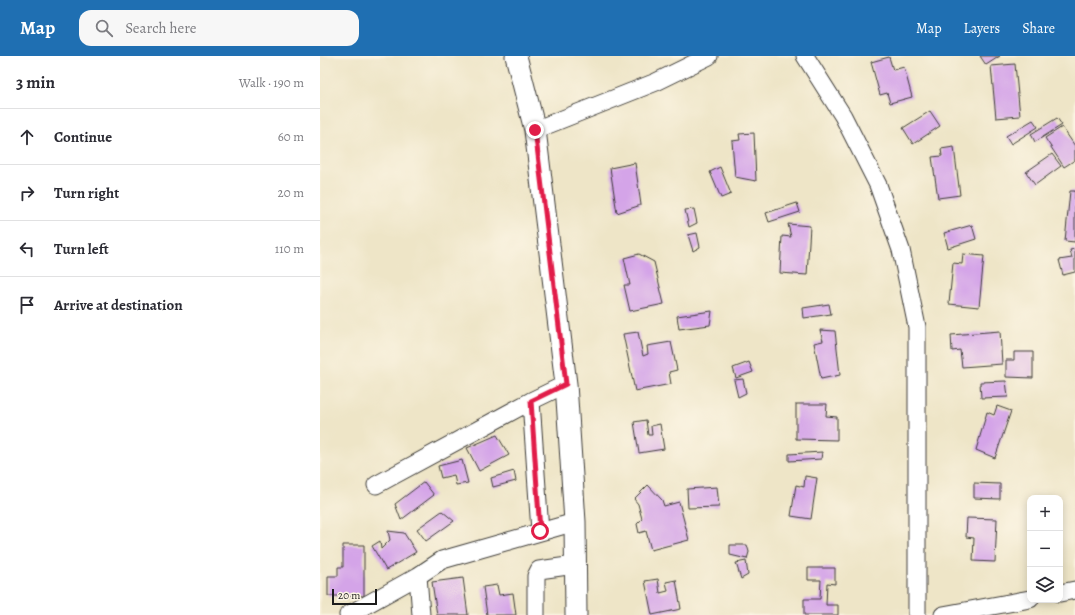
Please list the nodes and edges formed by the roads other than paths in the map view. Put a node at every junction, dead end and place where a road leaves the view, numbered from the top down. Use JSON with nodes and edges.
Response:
{"nodes":[{"id":1,"x":516,"y":56,"type":"edge"},
{"id":2,"x":709,"y":56,"type":"edge"},
{"id":3,"x":805,"y":56,"type":"edge"},
{"id":4,"x":535,"y":130,"type":"junction"},
{"id":5,"x":566,"y":384,"type":"junction"},
{"id":6,"x":531,"y":401,"type":"junction"},
{"id":7,"x":376,"y":485,"type":"dead end"},
{"id":8,"x":575,"y":522,"type":"junction"},
{"id":9,"x":540,"y":531,"type":"junction"},
{"id":10,"x":575,"y":565,"type":"junction"},
{"id":11,"x":418,"y":576,"type":"junction"},
{"id":12,"x":1075,"y":590,"type":"edge"},
{"id":13,"x":1063,"y":592,"type":"edge"},
{"id":14,"x":1027,"y":600,"type":"edge"},
{"id":15,"x":348,"y":615,"type":"edge"},
{"id":16,"x":421,"y":615,"type":"edge"},
{"id":17,"x":536,"y":615,"type":"edge"},
{"id":18,"x":576,"y":615,"type":"edge"},
{"id":19,"x":917,"y":615,"type":"edge"},
{"id":20,"x":943,"y":615,"type":"edge"}],
"edges":[{"from":1,"to":4,"type":"street"},
{"from":2,"to":4,"type":"street"},
{"from":3,"to":19,"type":"street"},
{"from":4,"to":5,"type":"street"},
{"from":5,"to":6,"type":"street"},
{"from":5,"to":8,"type":"street"},
{"from":6,"to":7,"type":"street"},
{"from":6,"to":9,"type":"street"},
{"from":8,"to":9,"type":"street"},
{"from":8,"to":10,"type":"street"},
{"from":9,"to":11,"type":"street"},
{"from":10,"to":17,"type":"street"},
{"from":10,"to":18,"type":"street"},
{"from":11,"to":15,"type":"street"},
{"from":11,"to":16,"type":"street"},
{"from":12,"to":13,"type":"street"},
{"from":14,"to":20,"type":"street"}]}
